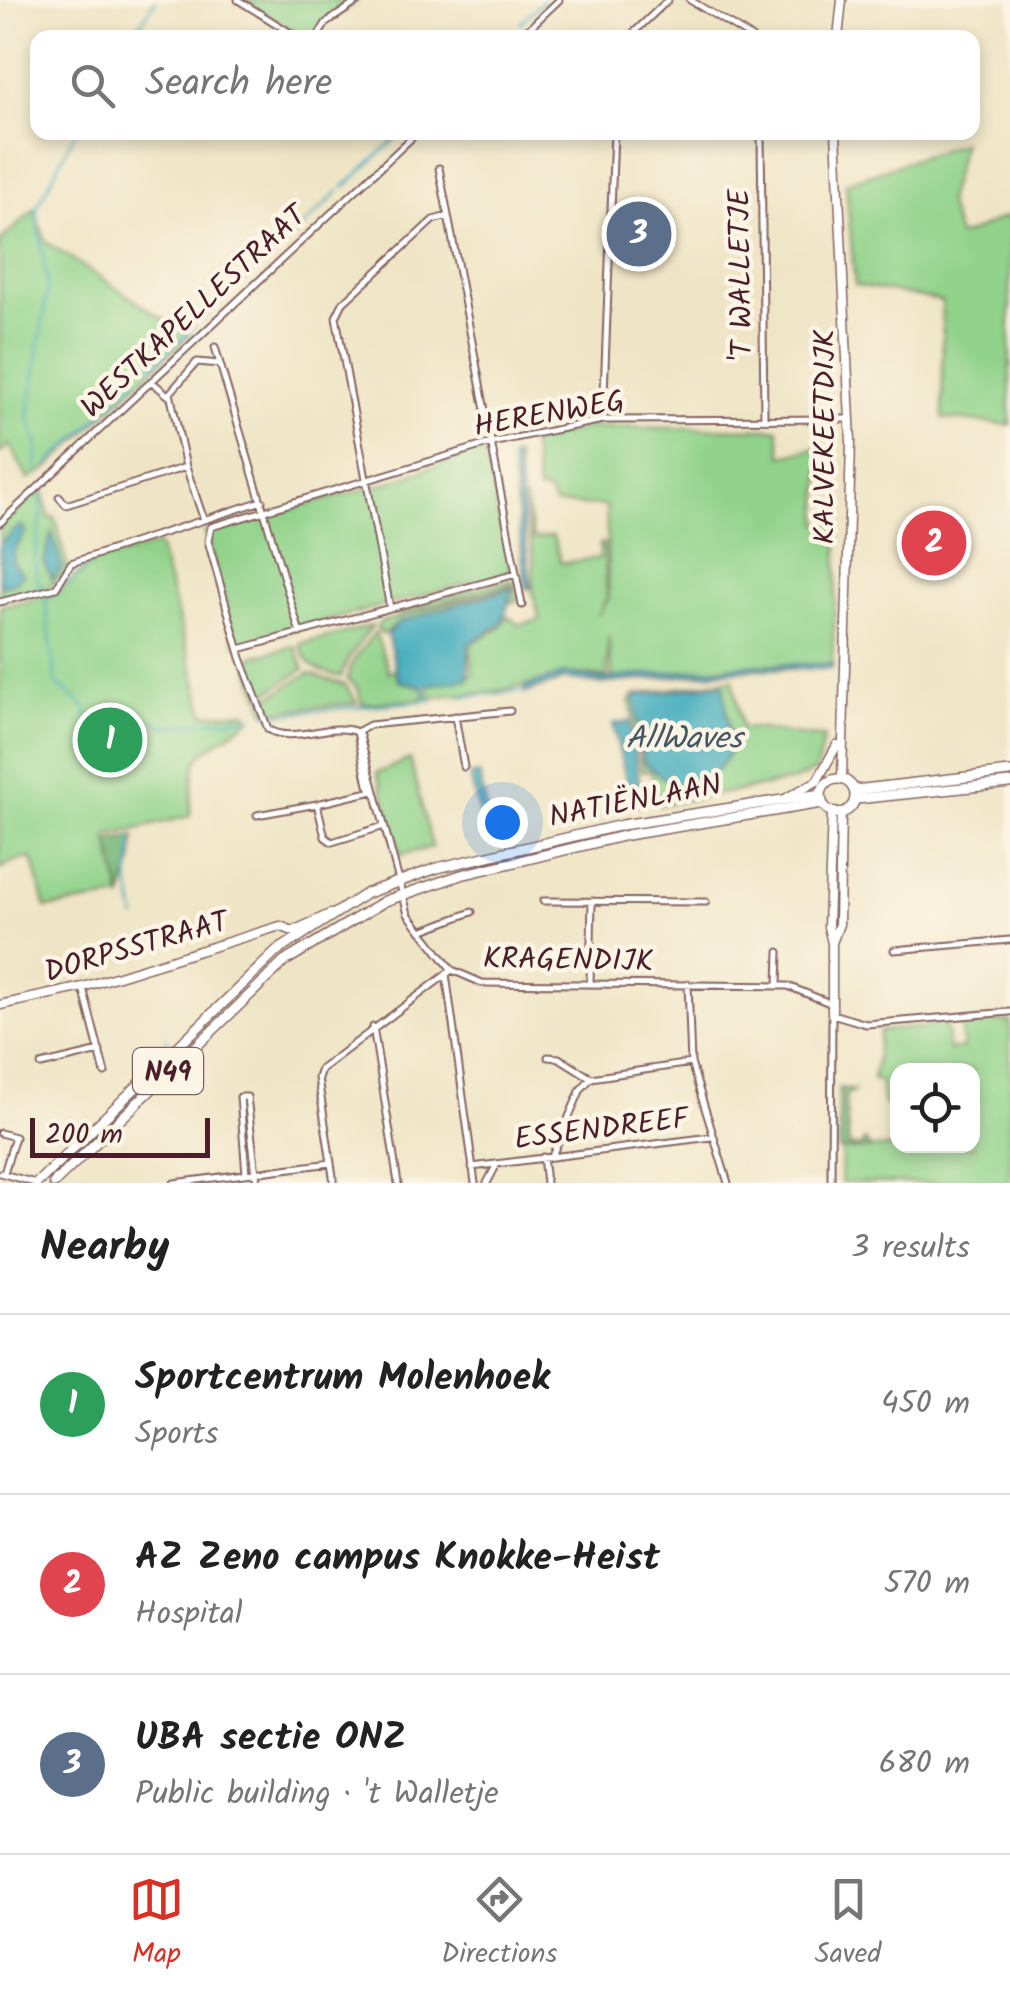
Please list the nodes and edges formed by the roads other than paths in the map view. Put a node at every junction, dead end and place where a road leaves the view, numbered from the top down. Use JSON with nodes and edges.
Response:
{"nodes":[{"id":1,"x":238,"y":0,"type":"edge"},
{"id":2,"x":360,"y":0,"type":"edge"},
{"id":3,"x":560,"y":0,"type":"edge"},
{"id":4,"x":668,"y":0,"type":"edge"},
{"id":5,"x":690,"y":0,"type":"edge"},
{"id":6,"x":842,"y":0,"type":"edge"},
{"id":7,"x":286,"y":30,"type":"edge"},
{"id":8,"x":322,"y":30,"type":"edge"},
{"id":9,"x":528,"y":30,"type":"edge"},
{"id":10,"x":636,"y":30,"type":"edge"},
{"id":11,"x":739,"y":30,"type":"edge"},
{"id":12,"x":839,"y":30,"type":"edge"},
{"id":13,"x":409,"y":140,"type":"edge"},
{"id":14,"x":614,"y":140,"type":"edge"},
{"id":15,"x":761,"y":140,"type":"edge"},
{"id":16,"x":836,"y":140,"type":"edge"},
{"id":17,"x":439,"y":168,"type":"dead end"},
{"id":18,"x":448,"y":216,"type":"junction"},
{"id":19,"x":215,"y":346,"type":"dead end"},
{"id":20,"x":220,"y":364,"type":"junction"},
{"id":21,"x":151,"y":381,"type":"junction"},
{"id":22,"x":170,"y":396,"type":"junction"},
{"id":23,"x":764,"y":418,"type":"junction"},
{"id":24,"x":850,"y":419,"type":"junction"},
{"id":25,"x":603,"y":420,"type":"junction"},
{"id":26,"x":491,"y":444,"type":"junction"},
{"id":27,"x":186,"y":467,"type":"junction"},
{"id":28,"x":366,"y":482,"type":"junction"},
{"id":29,"x":60,"y":498,"type":"dead end"},
{"id":30,"x":263,"y":505,"type":"junction"},
{"id":31,"x":204,"y":520,"type":"junction"},
{"id":32,"x":0,"y":523,"type":"edge"},
{"id":33,"x":516,"y":574,"type":"junction"},
{"id":34,"x":0,"y":602,"type":"edge"},
{"id":35,"x":522,"y":604,"type":"dead end"},
{"id":36,"x":390,"y":608,"type":"junction"},
{"id":37,"x":300,"y":632,"type":"junction"},
{"id":38,"x":239,"y":649,"type":"junction"},
{"id":39,"x":510,"y":710,"type":"dead end"},
{"id":40,"x":454,"y":716,"type":"junction"},
{"id":41,"x":358,"y":734,"type":"junction"},
{"id":42,"x":839,"y":740,"type":"junction"},
{"id":43,"x":464,"y":766,"type":"dead end"},
{"id":44,"x":1010,"y":772,"type":"edge"},
{"id":45,"x":842,"y":779,"type":"junction"},
{"id":46,"x":1010,"y":783,"type":"edge"},
{"id":47,"x":372,"y":789,"type":"junction"},
{"id":48,"x":855,"y":795,"type":"junction"},
{"id":49,"x":785,"y":798,"type":"junction"},
{"id":50,"x":822,"y":799,"type":"junction"},
{"id":51,"x":317,"y":804,"type":"junction"},
{"id":52,"x":836,"y":813,"type":"junction"},
{"id":53,"x":257,"y":815,"type":"dead end"},
{"id":54,"x":381,"y":827,"type":"junction"},
{"id":55,"x":397,"y":880,"type":"junction"},
{"id":56,"x":402,"y":894,"type":"junction"},
{"id":57,"x":543,"y":901,"type":"dead end"},
{"id":58,"x":592,"y":901,"type":"junction"},
{"id":59,"x":706,"y":902,"type":"dead end"},
{"id":60,"x":472,"y":912,"type":"dead end"},
{"id":61,"x":330,"y":914,"type":"junction"},
{"id":62,"x":285,"y":929,"type":"junction"},
{"id":63,"x":421,"y":932,"type":"junction"},
{"id":64,"x":1010,"y":940,"type":"edge"},
{"id":65,"x":286,"y":943,"type":"junction"},
{"id":66,"x":894,"y":950,"type":"dead end"},
{"id":67,"x":779,"y":952,"type":"dead end"},
{"id":68,"x":449,"y":972,"type":"junction"},
{"id":69,"x":590,"y":983,"type":"junction"},
{"id":70,"x":688,"y":984,"type":"junction"},
{"id":71,"x":778,"y":986,"type":"junction"},
{"id":72,"x":83,"y":987,"type":"junction"},
{"id":73,"x":0,"y":1005,"type":"edge"},
{"id":74,"x":832,"y":1009,"type":"junction"},
{"id":75,"x":1010,"y":1012,"type":"edge"},
{"id":76,"x":373,"y":1026,"type":"junction"},
{"id":77,"x":100,"y":1052,"type":"junction"},
{"id":78,"x":548,"y":1058,"type":"dead end"},
{"id":79,"x":691,"y":1064,"type":"junction"},
{"id":80,"x":41,"y":1066,"type":"dead end"},
{"id":81,"x":105,"y":1072,"type":"dead end"},
{"id":82,"x":591,"y":1078,"type":"junction"},
{"id":83,"x":0,"y":1133,"type":"edge"},
{"id":84,"x":711,"y":1138,"type":"junction"},
{"id":85,"x":552,"y":1156,"type":"junction"},
{"id":86,"x":543,"y":1157,"type":"junction"},
{"id":87,"x":331,"y":1163,"type":"junction"},
{"id":88,"x":497,"y":1164,"type":"junction"},
{"id":89,"x":472,"y":1168,"type":"junction"},
{"id":90,"x":256,"y":1172,"type":"junction"},
{"id":91,"x":2,"y":1173,"type":"edge"},
{"id":92,"x":246,"y":1174,"type":"junction"},
{"id":93,"x":36,"y":1183,"type":"edge"},
{"id":94,"x":54,"y":1183,"type":"edge"},
{"id":95,"x":174,"y":1183,"type":"edge"},
{"id":96,"x":257,"y":1183,"type":"edge"},
{"id":97,"x":334,"y":1183,"type":"edge"},
{"id":98,"x":398,"y":1183,"type":"edge"},
{"id":99,"x":474,"y":1183,"type":"edge"},
{"id":100,"x":488,"y":1183,"type":"edge"},
{"id":101,"x":546,"y":1183,"type":"edge"},
{"id":102,"x":728,"y":1183,"type":"edge"},
{"id":103,"x":831,"y":1183,"type":"edge"}],
"edges":[{"from":1,"to":7,"type":"street"},
{"from":2,"to":8,"type":"street"},
{"from":3,"to":9,"type":"street"},
{"from":4,"to":10,"type":"street"},
{"from":5,"to":11,"type":"street"},
{"from":6,"to":12,"type":"street"},
{"from":13,"to":21,"type":"street","name":"WESTKAPELLESTRAAT"},
{"from":14,"to":25,"type":"street"},
{"from":15,"to":23,"type":"street","name":"'T WALLETJE"},
{"from":16,"to":24,"type":"street","name":"KALVEKEETDIJK"},
{"from":17,"to":18,"type":"street"},
{"from":18,"to":26,"type":"street"},
{"from":18,"to":28,"type":"street"},
{"from":19,"to":20,"type":"street"},
{"from":20,"to":22,"type":"street"},
{"from":20,"to":30,"type":"street"},
{"from":21,"to":22,"type":"street"},
{"from":21,"to":32,"type":"street","name":"WESTKAPELLESTRAAT"},
{"from":22,"to":27,"type":"street"},
{"from":23,"to":24,"type":"street","name":"HERENWEG"},
{"from":23,"to":25,"type":"street","name":"HERENWEG"},
{"from":24,"to":42,"type":"street","name":"KALVEKEETDIJK"},
{"from":25,"to":26,"type":"street","name":"HERENWEG"},
{"from":26,"to":28,"type":"street","name":"HERENWEG"},
{"from":26,"to":33,"type":"street"},
{"from":27,"to":29,"type":"street"},
{"from":27,"to":31,"type":"street"},
{"from":28,"to":30,"type":"street","name":"HERENWEG"},
{"from":28,"to":36,"type":"street"},
{"from":30,"to":31,"type":"street","name":"HERENWEG"},
{"from":30,"to":37,"type":"street"},
{"from":30,"to":38,"type":"street"},
{"from":31,"to":34,"type":"street","name":"HERENWEG"},
{"from":33,"to":35,"type":"street"},
{"from":33,"to":36,"type":"street"},
{"from":36,"to":37,"type":"street"},
{"from":37,"to":38,"type":"street"},
{"from":38,"to":41,"type":"street"},
{"from":39,"to":40,"type":"street"},
{"from":40,"to":41,"type":"street"},
{"from":40,"to":43,"type":"street"},
{"from":41,"to":47,"type":"street","name":"KRAGENDIJK"},
{"from":42,"to":45,"type":"street","name":"KALVEKEETDIJK"},
{"from":42,"to":49,"type":"street","name":"KALVEKEETDIJK"},
{"from":44,"to":48,"type":"main road"},
{"from":45,"to":48,"type":"main road"},
{"from":45,"to":50,"type":"main road","number":"N49"},
{"from":46,"to":48,"type":"main road"},
{"from":47,"to":51,"type":"street"},
{"from":47,"to":54,"type":"street","name":"KRAGENDIJK"},
{"from":48,"to":52,"type":"main road"},
{"from":49,"to":50,"type":"main road","name":"NATIËNLAAN","number":"N49"},
{"from":49,"to":55,"type":"main road","name":"NATIËNLAAN","number":"N49"},
{"from":50,"to":52,"type":"main road"},
{"from":50,"to":56,"type":"main road","name":"NATIËNLAAN","number":"N49"},
{"from":51,"to":53,"type":"street"},
{"from":51,"to":54,"type":"street"},
{"from":52,"to":74,"type":"street"},
{"from":54,"to":55,"type":"street","name":"KRAGENDIJK"},
{"from":55,"to":56,"type":"street","name":"KRAGENDIJK"},
{"from":55,"to":61,"type":"main road","name":"NATIËNLAAN","number":"N49"},
{"from":56,"to":63,"type":"street","name":"KRAGENDIJK"},
{"from":56,"to":94,"type":"main road","name":"NATIËNLAAN","number":"N49"},
{"from":57,"to":58,"type":"street"},
{"from":58,"to":59,"type":"street"},
{"from":58,"to":69,"type":"street"},
{"from":60,"to":63,"type":"street"},
{"from":61,"to":62,"type":"street","name":"DORPSSTRAAT"},
{"from":61,"to":65,"type":"main road","name":"NATIËNLAAN","number":"N49"},
{"from":62,"to":65,"type":"street"},
{"from":62,"to":72,"type":"street","name":"DORPSSTRAAT"},
{"from":63,"to":68,"type":"street","name":"KRAGENDIJK"},
{"from":64,"to":66,"type":"street"},
{"from":65,"to":93,"type":"main road","name":"NATIËNLAAN","number":"N49"},
{"from":67,"to":71,"type":"street"},
{"from":68,"to":69,"type":"street","name":"KRAGENDIJK"},
{"from":68,"to":76,"type":"street"},
{"from":68,"to":89,"type":"street"},
{"from":69,"to":70,"type":"street","name":"KRAGENDIJK"},
{"from":70,"to":71,"type":"street","name":"KRAGENDIJK"},
{"from":70,"to":79,"type":"street"},
{"from":71,"to":74,"type":"street","name":"KRAGENDIJK"},
{"from":72,"to":73,"type":"street","name":"DORPSSTRAAT"},
{"from":72,"to":77,"type":"street"},
{"from":74,"to":75,"type":"street","name":"KRAGENDIJK"},
{"from":74,"to":103,"type":"street"},
{"from":76,"to":87,"type":"street"},
{"from":76,"to":98,"type":"street"},
{"from":77,"to":80,"type":"street"},
{"from":77,"to":81,"type":"street"},
{"from":78,"to":82,"type":"street"},
{"from":79,"to":82,"type":"street"},
{"from":79,"to":84,"type":"street"},
{"from":82,"to":85,"type":"street"},
{"from":83,"to":91,"type":"street"},
{"from":84,"to":85,"type":"street","name":"ESSENDREEF"},
{"from":84,"to":102,"type":"street"},
{"from":85,"to":86,"type":"street","name":"ESSENDREEF"},
{"from":86,"to":88,"type":"street","name":"ESSENDREEF"},
{"from":86,"to":101,"type":"street"},
{"from":87,"to":90,"type":"street"},
{"from":87,"to":97,"type":"street"},
{"from":88,"to":89,"type":"street","name":"ESSENDREEF"},
{"from":88,"to":100,"type":"street","name":"ESSENDREEF"},
{"from":89,"to":99,"type":"street"},
{"from":90,"to":92,"type":"street"},
{"from":90,"to":92,"type":"street"},
{"from":90,"to":96,"type":"street"},
{"from":91,"to":93,"type":"street"},
{"from":92,"to":95,"type":"street"}]}
